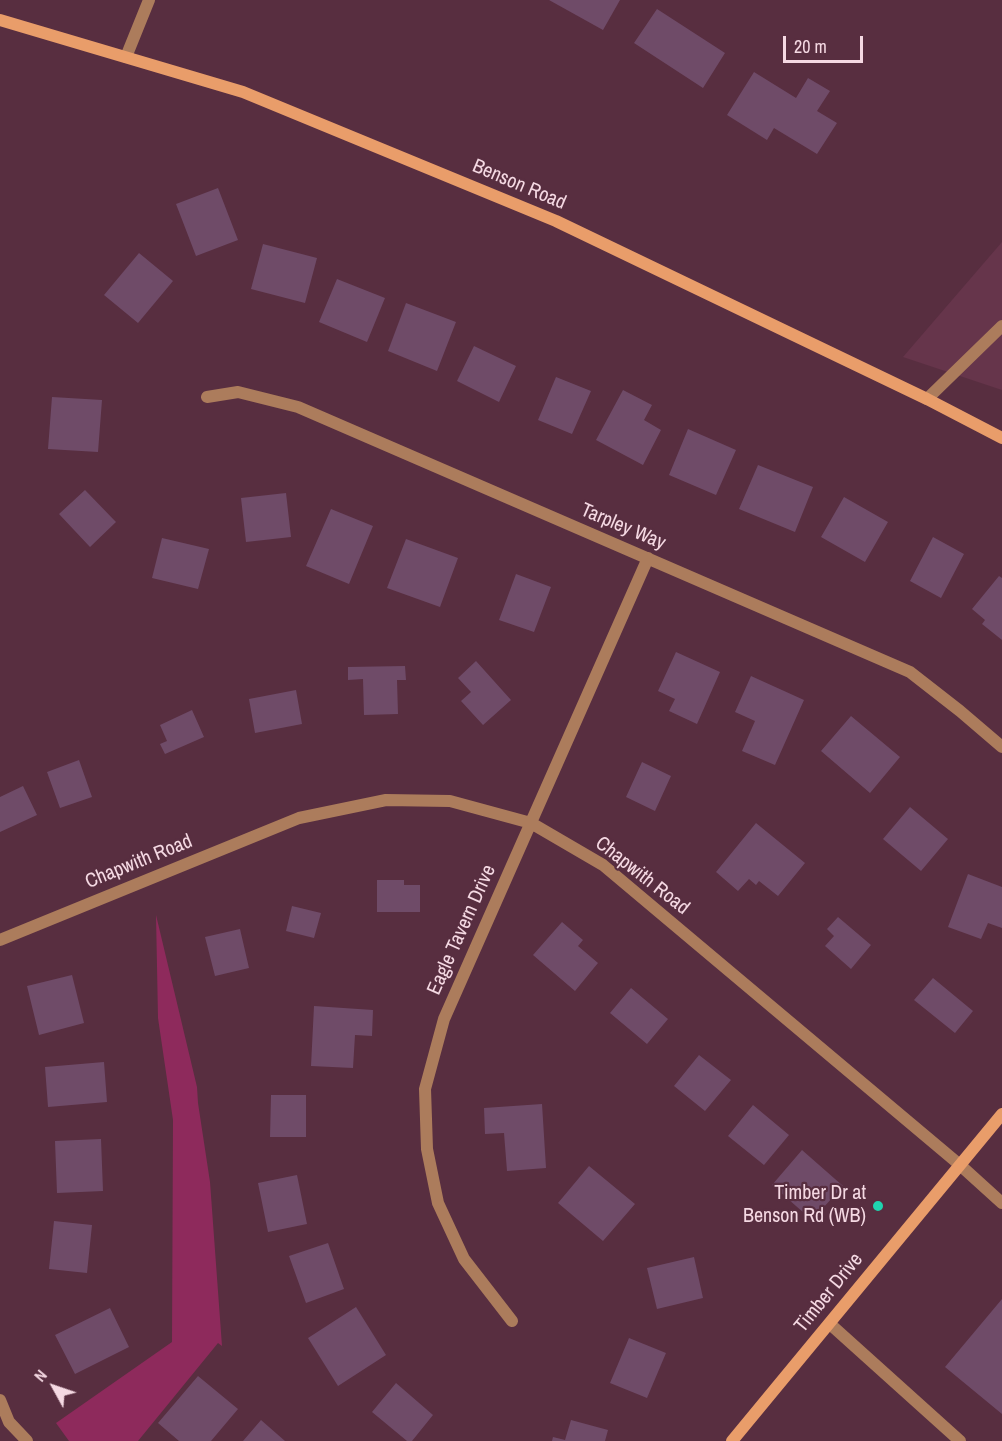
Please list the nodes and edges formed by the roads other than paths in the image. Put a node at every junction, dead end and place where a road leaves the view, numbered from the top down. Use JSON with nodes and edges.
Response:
{"nodes":[{"id":1,"x":149,"y":0,"type":"edge"},
{"id":2,"x":0,"y":20,"type":"edge"},
{"id":3,"x":126,"y":57,"type":"junction"},
{"id":4,"x":1002,"y":326,"type":"edge"},
{"id":5,"x":207,"y":398,"type":"dead end"},
{"id":6,"x":927,"y":399,"type":"junction"},
{"id":7,"x":1002,"y":438,"type":"edge"},
{"id":8,"x":648,"y":558,"type":"junction"},
{"id":9,"x":1002,"y":747,"type":"edge"},
{"id":10,"x":531,"y":823,"type":"junction"},
{"id":11,"x":0,"y":940,"type":"edge"},
{"id":12,"x":1002,"y":1114,"type":"edge"},
{"id":13,"x":960,"y":1165,"type":"junction"},
{"id":14,"x":1002,"y":1203,"type":"edge"},
{"id":15,"x":512,"y":1321,"type":"dead end"},
{"id":16,"x":830,"y":1324,"type":"junction"},
{"id":17,"x":0,"y":1400,"type":"edge"},
{"id":18,"x":5,"y":1424,"type":"edge"},
{"id":19,"x":27,"y":1441,"type":"edge"},
{"id":20,"x":732,"y":1441,"type":"edge"},
{"id":21,"x":960,"y":1441,"type":"edge"}],
"edges":[{"from":1,"to":3,"type":"street"},
{"from":2,"to":3,"type":"main road","name":"Benson Road"},
{"from":3,"to":6,"type":"main road","name":"Benson Road"},
{"from":4,"to":6,"type":"street"},
{"from":5,"to":8,"type":"street","name":"Tarpley Way"},
{"from":6,"to":7,"type":"main road","name":"Benson Road"},
{"from":8,"to":9,"type":"street","name":"Tarpley Way"},
{"from":8,"to":10,"type":"street","name":"Eagle Tavern Drive"},
{"from":10,"to":11,"type":"street","name":"Chapwith Road"},
{"from":10,"to":13,"type":"street","name":"Chapwith Road"},
{"from":10,"to":15,"type":"street","name":"Eagle Tavern Drive"},
{"from":12,"to":13,"type":"main road","name":"Timber Drive"},
{"from":13,"to":14,"type":"street","name":"Chapwith Road"},
{"from":13,"to":16,"type":"main road","name":"Timber Drive"},
{"from":16,"to":20,"type":"main road","name":"Timber Drive"},
{"from":16,"to":21,"type":"street"},
{"from":17,"to":18,"type":"street"},
{"from":18,"to":19,"type":"street"}]}
